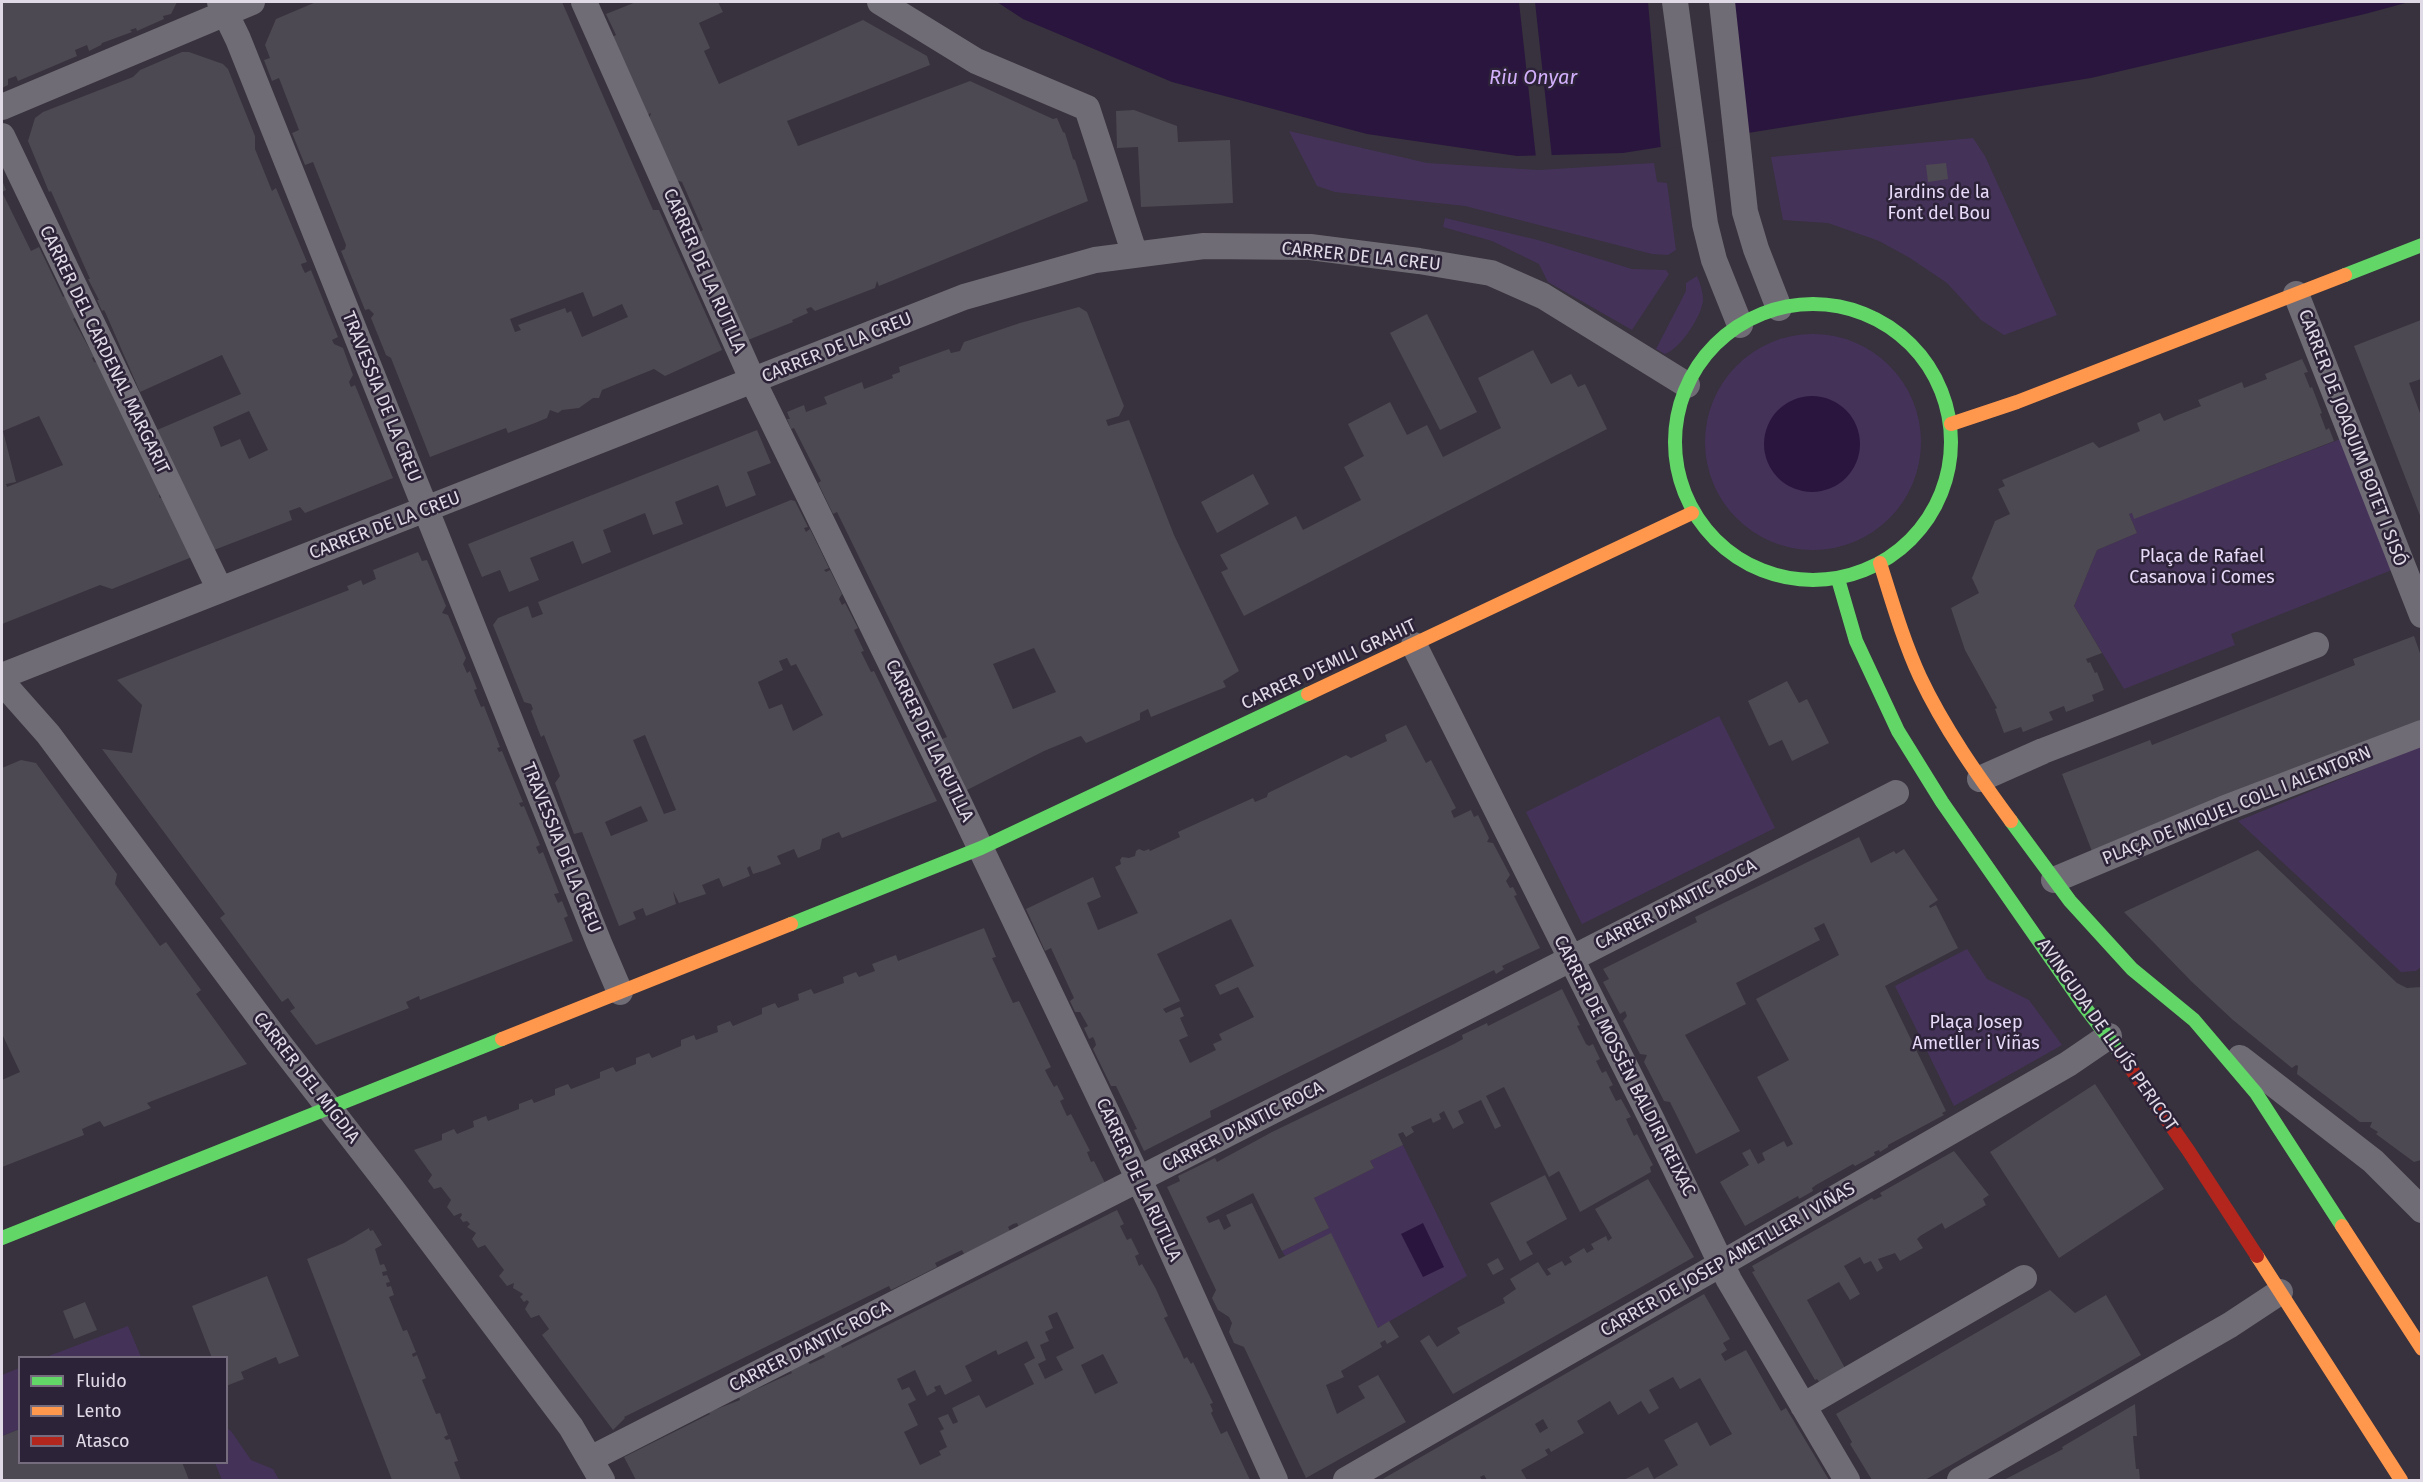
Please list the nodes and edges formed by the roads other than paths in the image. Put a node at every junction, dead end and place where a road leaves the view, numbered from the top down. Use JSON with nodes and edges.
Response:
{"nodes":[{"id":1,"x":252,"y":2,"type":"edge"},
{"id":2,"x":584,"y":2,"type":"edge"},
{"id":3,"x":880,"y":2,"type":"edge"},
{"id":4,"x":1675,"y":2,"type":"edge"},
{"id":5,"x":1722,"y":2,"type":"edge"},
{"id":6,"x":223,"y":7,"type":"edge"},
{"id":7,"x":2,"y":108,"type":"edge"},
{"id":8,"x":6,"y":144,"type":"edge"},
{"id":9,"x":2421,"y":245,"type":"edge"},
{"id":10,"x":1135,"y":255,"type":"junction"},
{"id":11,"x":2296,"y":294,"type":"junction"},
{"id":12,"x":1779,"y":308,"type":"junction"},
{"id":13,"x":1740,"y":325,"type":"junction"},
{"id":14,"x":753,"y":381,"type":"junction"},
{"id":15,"x":1687,"y":385,"type":"junction"},
{"id":16,"x":1951,"y":424,"type":"junction"},
{"id":17,"x":426,"y":510,"type":"junction"},
{"id":18,"x":1692,"y":513,"type":"junction"},
{"id":19,"x":1880,"y":563,"type":"junction"},
{"id":20,"x":1838,"y":579,"type":"junction"},
{"id":21,"x":220,"y":590,"type":"junction"},
{"id":22,"x":2421,"y":615,"type":"edge"},
{"id":23,"x":1414,"y":645,"type":"junction"},
{"id":24,"x":2316,"y":645,"type":"dead end"},
{"id":25,"x":2,"y":676,"type":"edge"},
{"id":26,"x":2,"y":682,"type":"edge"},
{"id":27,"x":2421,"y":733,"type":"edge"},
{"id":28,"x":1980,"y":779,"type":"junction"},
{"id":29,"x":1896,"y":793,"type":"dead end"},
{"id":30,"x":981,"y":848,"type":"junction"},
{"id":31,"x":2054,"y":880,"type":"junction"},
{"id":32,"x":1581,"y":953,"type":"junction"},
{"id":33,"x":620,"y":993,"type":"junction"},
{"id":34,"x":2194,"y":1020,"type":"junction"},
{"id":35,"x":2109,"y":1036,"type":"junction"},
{"id":36,"x":329,"y":1109,"type":"junction"},
{"id":37,"x":1138,"y":1180,"type":"junction"},
{"id":38,"x":2421,"y":1210,"type":"edge"},
{"id":39,"x":2,"y":1238,"type":"edge"},
{"id":40,"x":1721,"y":1264,"type":"junction"},
{"id":41,"x":2024,"y":1278,"type":"dead end"},
{"id":42,"x":2280,"y":1292,"type":"junction"},
{"id":43,"x":2419,"y":1336,"type":"edge"},
{"id":44,"x":1803,"y":1406,"type":"junction"},
{"id":45,"x":596,"y":1470,"type":"edge"},
{"id":46,"x":1275,"y":1480,"type":"edge"},
{"id":47,"x":1346,"y":1480,"type":"edge"},
{"id":48,"x":1847,"y":1480,"type":"edge"},
{"id":49,"x":1960,"y":1480,"type":"edge"},
{"id":50,"x":2401,"y":1480,"type":"edge"}],
"edges":[{"from":1,"to":6,"type":"street"},
{"from":2,"to":14,"type":"street","name":"CARRER DE LA RUTLLA"},
{"from":3,"to":10,"type":"street"},
{"from":4,"to":13,"type":"street"},
{"from":5,"to":12,"type":"street"},
{"from":6,"to":7,"type":"street"},
{"from":6,"to":17,"type":"street","name":"TRAVESSIA DE LA CREU"},
{"from":8,"to":21,"type":"street","name":"CARRER DEL CARDENAL MARGARIT"},
{"from":9,"to":11,"type":"main road"},
{"from":10,"to":14,"type":"street","name":"CARRER DE LA CREU"},
{"from":10,"to":15,"type":"street","name":"CARRER DE LA CREU"},
{"from":11,"to":16,"type":"main road"},
{"from":11,"to":22,"type":"street","name":"CARRER DE JOAQUIM BOTET I SISÓ"},
{"from":12,"to":13,"type":"main road"},
{"from":12,"to":16,"type":"main road"},
{"from":13,"to":15,"type":"main road"},
{"from":14,"to":17,"type":"street","name":"CARRER DE LA CREU"},
{"from":14,"to":30,"type":"street","name":"CARRER DE LA RUTLLA"},
{"from":15,"to":18,"type":"main road"},
{"from":16,"to":19,"type":"main road"},
{"from":17,"to":21,"type":"street","name":"CARRER DE LA CREU"},
{"from":17,"to":33,"type":"street","name":"TRAVESSIA DE LA CREU"},
{"from":18,"to":20,"type":"main road"},
{"from":18,"to":23,"type":"main road","name":"CARRER D'EMILI GRAHIT"},
{"from":19,"to":20,"type":"main road"},
{"from":19,"to":28,"type":"main road"},
{"from":20,"to":35,"type":"main road","name":"AVINGUDA DE LLUÍS PERICOT"},
{"from":21,"to":25,"type":"street","name":"CARRER DE LA CREU"},
{"from":23,"to":30,"type":"main road","name":"CARRER D'EMILI GRAHIT"},
{"from":23,"to":32,"type":"street","name":"CARRER DE MOSSÈN BALDIRI REIXAC"},
{"from":24,"to":28,"type":"street"},
{"from":26,"to":36,"type":"street","name":"CARRER DEL MIGDIA"},
{"from":27,"to":31,"type":"street","name":"PLAÇA DE MIQUEL COLL I ALENTORN"},
{"from":28,"to":31,"type":"main road"},
{"from":29,"to":32,"type":"street","name":"CARRER D'ANTIC ROCA"},
{"from":30,"to":33,"type":"main road","name":"CARRER D'EMILI GRAHIT"},
{"from":30,"to":37,"type":"street","name":"CARRER DE LA RUTLLA"},
{"from":31,"to":34,"type":"main road"},
{"from":32,"to":37,"type":"street","name":"CARRER D'ANTIC ROCA"},
{"from":32,"to":40,"type":"street","name":"CARRER DE MOSSÈN BALDIRI REIXAC"},
{"from":33,"to":36,"type":"main road","name":"CARRER D'EMILI GRAHIT"},
{"from":34,"to":38,"type":"street"},
{"from":34,"to":43,"type":"main road"},
{"from":35,"to":40,"type":"street","name":"CARRER DE JOSEP AMETLLER I VIÑAS"},
{"from":35,"to":42,"type":"main road","name":"AVINGUDA DE LLUÍS PERICOT"},
{"from":36,"to":39,"type":"main road","name":"CARRER D'EMILI GRAHIT"},
{"from":36,"to":45,"type":"street","name":"CARRER DEL MIGDIA"},
{"from":37,"to":45,"type":"street","name":"CARRER D'ANTIC ROCA"},
{"from":37,"to":46,"type":"street","name":"CARRER DE LA RUTLLA"},
{"from":40,"to":44,"type":"street","name":"CARRER DE MOSSÈN BALDIRI REIXAC"},
{"from":40,"to":47,"type":"street","name":"CARRER DE JOSEP AMETLLER I VIÑAS"},
{"from":41,"to":44,"type":"street"},
{"from":42,"to":49,"type":"street"},
{"from":42,"to":50,"type":"main road","name":"AVINGUDA DE LLUÍS PERICOT"},
{"from":44,"to":48,"type":"street","name":"CARRER DE MOSSÈN BALDIRI REIXAC"}]}
